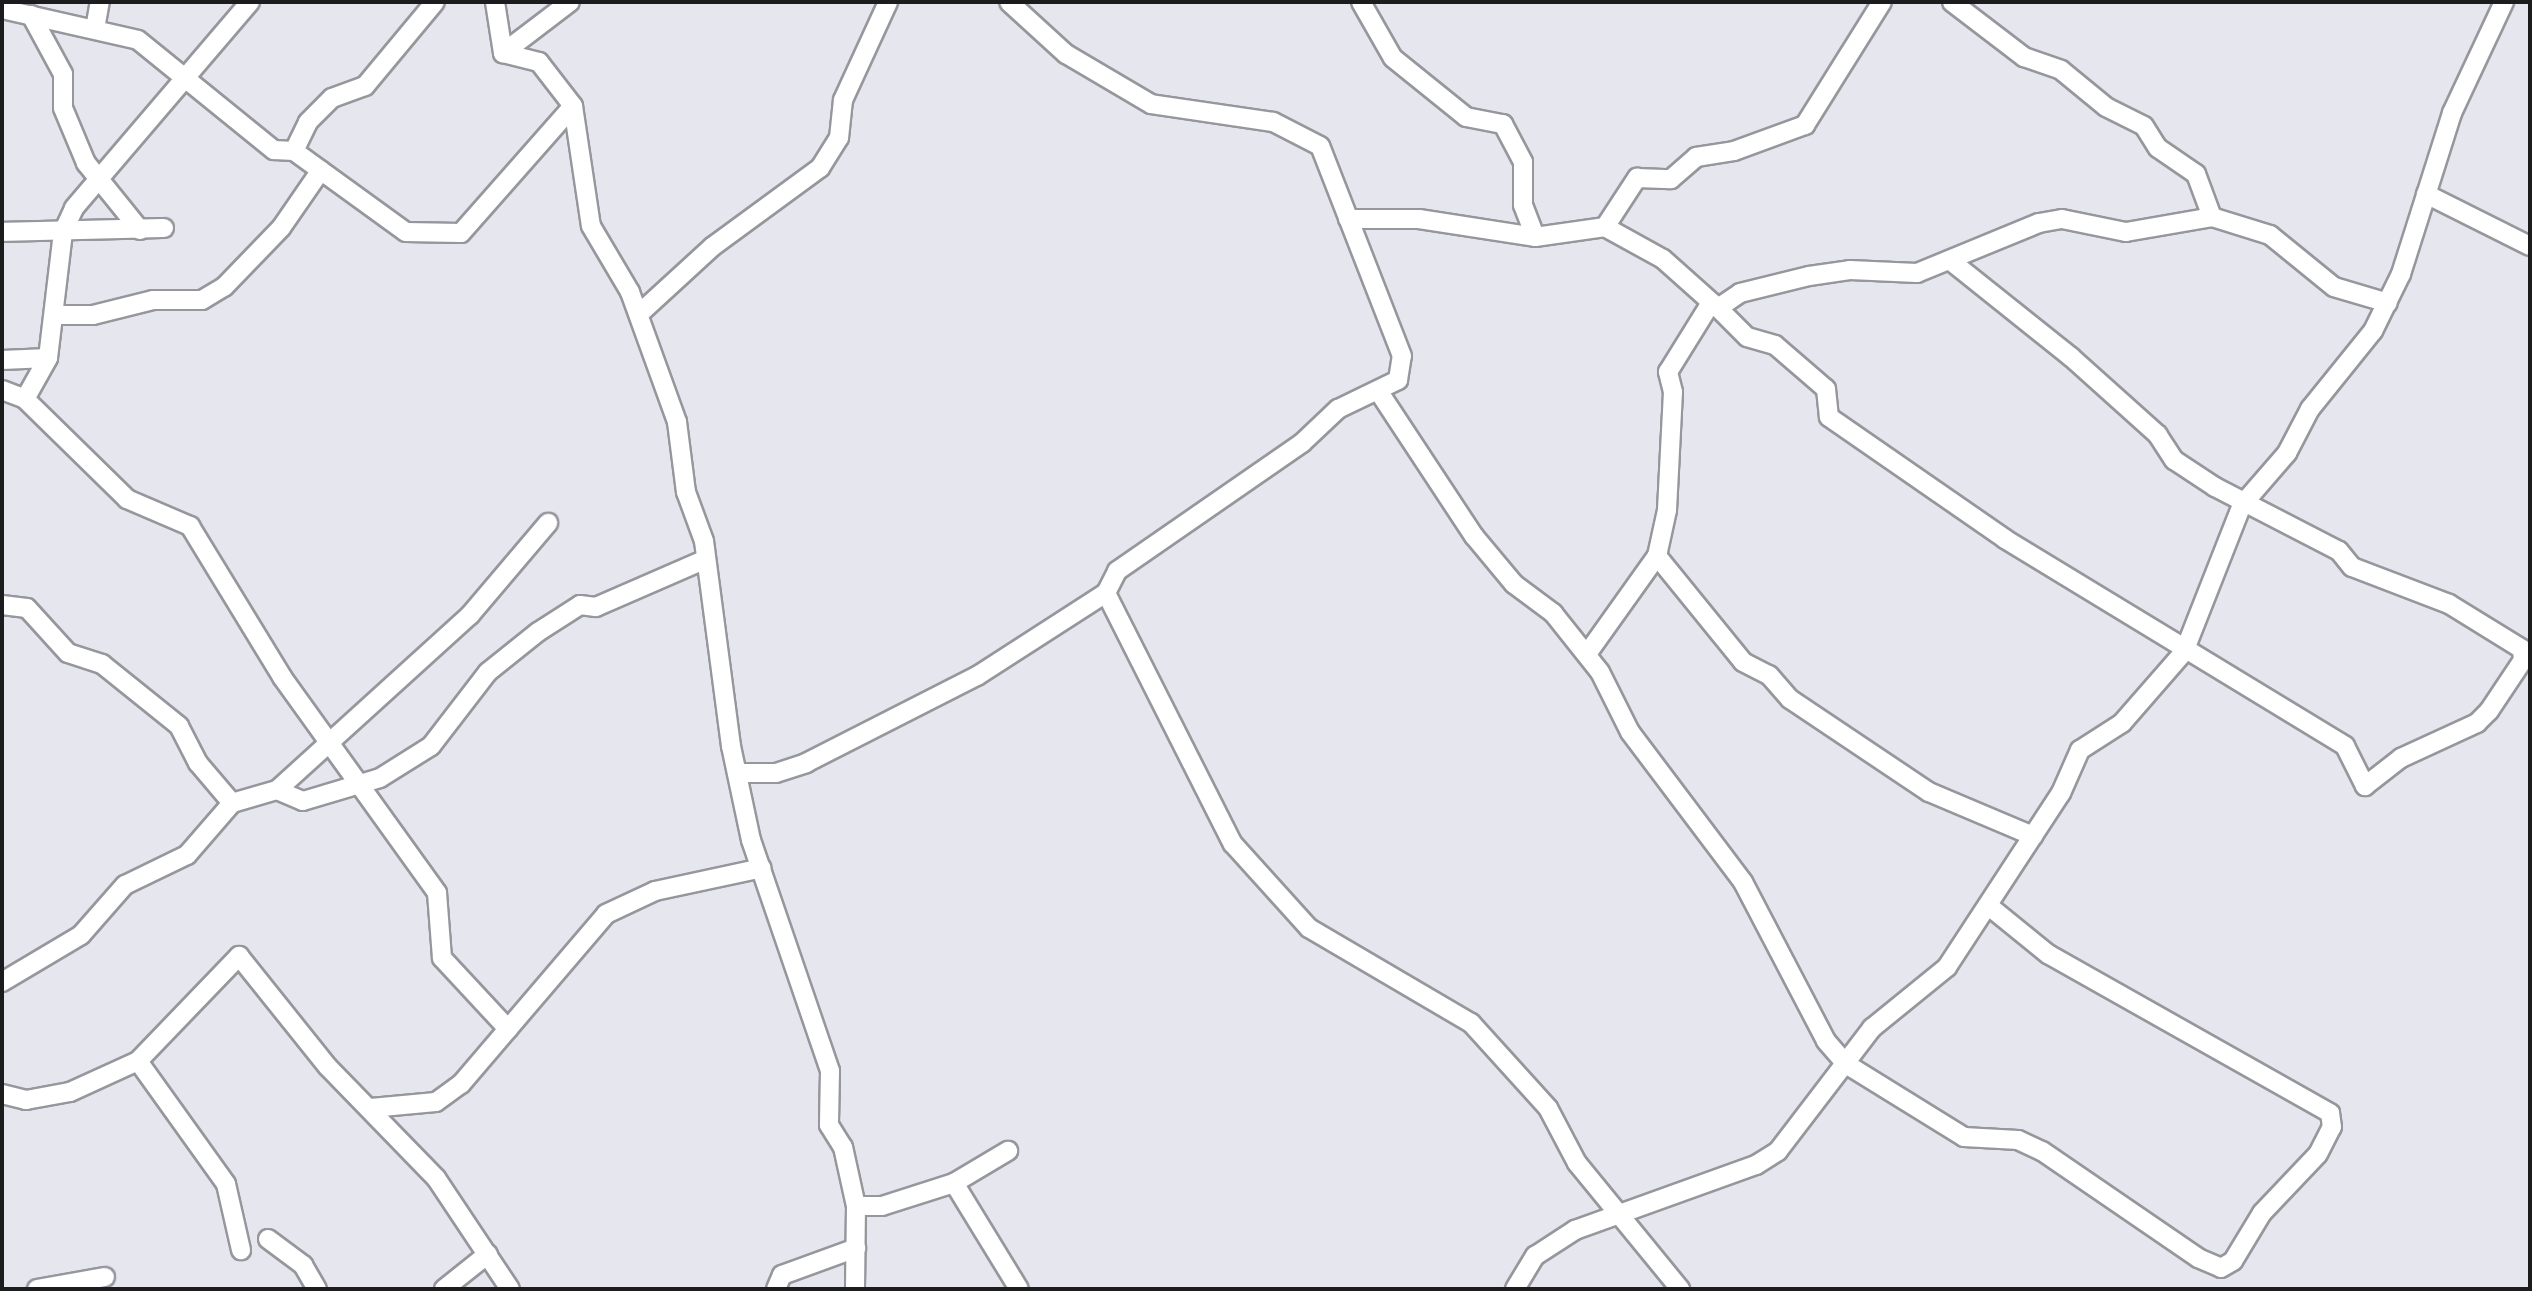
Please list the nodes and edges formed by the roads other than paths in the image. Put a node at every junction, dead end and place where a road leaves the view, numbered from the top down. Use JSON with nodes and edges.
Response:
{"nodes":[{"id":1,"x":100,"y":2,"type":"edge"},
{"id":2,"x":250,"y":2,"type":"edge"},
{"id":3,"x":435,"y":2,"type":"edge"},
{"id":4,"x":495,"y":2,"type":"edge"},
{"id":5,"x":570,"y":2,"type":"edge"},
{"id":6,"x":888,"y":2,"type":"edge"},
{"id":7,"x":1009,"y":2,"type":"edge"},
{"id":8,"x":1361,"y":2,"type":"edge"},
{"id":9,"x":1882,"y":2,"type":"edge"},
{"id":10,"x":1952,"y":2,"type":"edge"},
{"id":11,"x":2504,"y":2,"type":"edge"},
{"id":12,"x":2,"y":9,"type":"edge"},
{"id":13,"x":31,"y":15,"type":"junction"},
{"id":14,"x":95,"y":29,"type":"junction"},
{"id":15,"x":503,"y":53,"type":"junction"},
{"id":16,"x":188,"y":76,"type":"junction"},
{"id":17,"x":573,"y":106,"type":"junction"},
{"id":18,"x":294,"y":151,"type":"junction"},
{"id":19,"x":321,"y":170,"type":"junction"},
{"id":20,"x":98,"y":179,"type":"junction"},
{"id":21,"x":2426,"y":194,"type":"junction"},
{"id":22,"x":2211,"y":217,"type":"junction"},
{"id":23,"x":1348,"y":219,"type":"junction"},
{"id":24,"x":1605,"y":227,"type":"junction"},
{"id":25,"x":164,"y":228,"type":"dead end"},
{"id":26,"x":140,"y":230,"type":"junction"},
{"id":27,"x":2,"y":232,"type":"edge"},
{"id":28,"x":63,"y":232,"type":"junction"},
{"id":29,"x":1535,"y":237,"type":"junction"},
{"id":30,"x":2530,"y":246,"type":"edge"},
{"id":31,"x":1952,"y":262,"type":"junction"},
{"id":32,"x":2388,"y":303,"type":"junction"},
{"id":33,"x":1713,"y":307,"type":"junction"},
{"id":34,"x":639,"y":314,"type":"junction"},
{"id":35,"x":57,"y":315,"type":"junction"},
{"id":36,"x":48,"y":358,"type":"junction"},
{"id":37,"x":2,"y":360,"type":"edge"},
{"id":38,"x":2,"y":390,"type":"edge"},
{"id":39,"x":1379,"y":391,"type":"junction"},
{"id":40,"x":25,"y":399,"type":"junction"},
{"id":41,"x":2242,"y":505,"type":"junction"},
{"id":42,"x":548,"y":523,"type":"dead end"},
{"id":43,"x":1657,"y":556,"type":"junction"},
{"id":44,"x":704,"y":560,"type":"junction"},
{"id":45,"x":1106,"y":593,"type":"junction"},
{"id":46,"x":2,"y":605,"type":"edge"},
{"id":47,"x":2184,"y":652,"type":"junction"},
{"id":48,"x":1587,"y":654,"type":"junction"},
{"id":49,"x":332,"y":743,"type":"junction"},
{"id":50,"x":738,"y":773,"type":"junction"},
{"id":51,"x":363,"y":783,"type":"junction"},
{"id":52,"x":276,"y":790,"type":"junction"},
{"id":53,"x":232,"y":803,"type":"junction"},
{"id":54,"x":2034,"y":836,"type":"junction"},
{"id":55,"x":762,"y":868,"type":"junction"},
{"id":56,"x":1989,"y":906,"type":"junction"},
{"id":57,"x":2,"y":982,"type":"edge"},
{"id":58,"x":508,"y":1030,"type":"junction"},
{"id":59,"x":138,"y":1061,"type":"junction"},
{"id":60,"x":1846,"y":1064,"type":"junction"},
{"id":61,"x":2,"y":1094,"type":"edge"},
{"id":62,"x":371,"y":1108,"type":"junction"},
{"id":63,"x":1009,"y":1151,"type":"dead end"},
{"id":64,"x":954,"y":1183,"type":"junction"},
{"id":65,"x":856,"y":1206,"type":"junction"},
{"id":66,"x":1621,"y":1212,"type":"junction"},
{"id":67,"x":268,"y":1239,"type":"dead end"},
{"id":68,"x":856,"y":1248,"type":"junction"},
{"id":69,"x":241,"y":1250,"type":"dead end"},
{"id":70,"x":488,"y":1254,"type":"junction"},
{"id":71,"x":105,"y":1277,"type":"dead end"},
{"id":72,"x":37,"y":1289,"type":"edge"},
{"id":73,"x":317,"y":1289,"type":"edge"},
{"id":74,"x":444,"y":1289,"type":"edge"},
{"id":75,"x":510,"y":1289,"type":"edge"},
{"id":76,"x":776,"y":1289,"type":"edge"},
{"id":77,"x":855,"y":1289,"type":"edge"},
{"id":78,"x":1019,"y":1289,"type":"edge"},
{"id":79,"x":1515,"y":1289,"type":"edge"},
{"id":80,"x":1680,"y":1289,"type":"edge"}],
"edges":[{"from":1,"to":14,"type":"street"},
{"from":2,"to":16,"type":"street"},
{"from":3,"to":18,"type":"street"},
{"from":4,"to":15,"type":"street"},
{"from":5,"to":15,"type":"street"},
{"from":6,"to":34,"type":"street"},
{"from":7,"to":23,"type":"street"},
{"from":8,"to":29,"type":"street"},
{"from":9,"to":24,"type":"street"},
{"from":10,"to":22,"type":"street"},
{"from":11,"to":21,"type":"street"},
{"from":12,"to":13,"type":"street"},
{"from":13,"to":14,"type":"street"},
{"from":13,"to":20,"type":"street"},
{"from":14,"to":16,"type":"street"},
{"from":15,"to":17,"type":"street"},
{"from":16,"to":18,"type":"street"},
{"from":16,"to":20,"type":"street"},
{"from":17,"to":19,"type":"street"},
{"from":17,"to":34,"type":"street"},
{"from":18,"to":19,"type":"street"},
{"from":19,"to":35,"type":"street"},
{"from":20,"to":26,"type":"street"},
{"from":20,"to":28,"type":"street"},
{"from":21,"to":30,"type":"street"},
{"from":21,"to":32,"type":"street"},
{"from":22,"to":31,"type":"street"},
{"from":22,"to":32,"type":"street"},
{"from":23,"to":29,"type":"street"},
{"from":23,"to":39,"type":"street"},
{"from":24,"to":29,"type":"street"},
{"from":24,"to":33,"type":"street"},
{"from":25,"to":26,"type":"street"},
{"from":26,"to":28,"type":"street"},
{"from":27,"to":28,"type":"street"},
{"from":28,"to":35,"type":"street"},
{"from":31,"to":33,"type":"street"},
{"from":31,"to":41,"type":"street"},
{"from":32,"to":41,"type":"street"},
{"from":33,"to":43,"type":"street"},
{"from":33,"to":47,"type":"street"},
{"from":34,"to":44,"type":"street"},
{"from":35,"to":36,"type":"street"},
{"from":36,"to":37,"type":"street"},
{"from":36,"to":40,"type":"street"},
{"from":38,"to":40,"type":"street"},
{"from":39,"to":45,"type":"street"},
{"from":39,"to":48,"type":"street"},
{"from":40,"to":49,"type":"street"},
{"from":41,"to":47,"type":"street"},
{"from":41,"to":47,"type":"street"},
{"from":42,"to":49,"type":"street"},
{"from":43,"to":48,"type":"street"},
{"from":43,"to":54,"type":"street"},
{"from":44,"to":50,"type":"street"},
{"from":44,"to":51,"type":"street"},
{"from":45,"to":50,"type":"street"},
{"from":45,"to":66,"type":"street"},
{"from":46,"to":53,"type":"street"},
{"from":47,"to":54,"type":"street"},
{"from":48,"to":60,"type":"street"},
{"from":49,"to":51,"type":"street"},
{"from":49,"to":52,"type":"street"},
{"from":50,"to":55,"type":"street"},
{"from":51,"to":52,"type":"street"},
{"from":51,"to":58,"type":"street"},
{"from":52,"to":53,"type":"street"},
{"from":53,"to":57,"type":"street"},
{"from":54,"to":56,"type":"street"},
{"from":55,"to":58,"type":"street"},
{"from":55,"to":65,"type":"street"},
{"from":56,"to":60,"type":"street"},
{"from":56,"to":60,"type":"street"},
{"from":58,"to":62,"type":"street"},
{"from":59,"to":61,"type":"street"},
{"from":59,"to":62,"type":"street"},
{"from":59,"to":69,"type":"street"},
{"from":60,"to":66,"type":"street"},
{"from":62,"to":70,"type":"street"},
{"from":63,"to":64,"type":"street"},
{"from":64,"to":65,"type":"street"},
{"from":64,"to":78,"type":"street"},
{"from":65,"to":68,"type":"street"},
{"from":66,"to":79,"type":"street"},
{"from":66,"to":80,"type":"street"},
{"from":67,"to":73,"type":"street"},
{"from":68,"to":76,"type":"street"},
{"from":68,"to":77,"type":"street"},
{"from":70,"to":74,"type":"street"},
{"from":70,"to":75,"type":"street"},
{"from":71,"to":72,"type":"street"}]}
